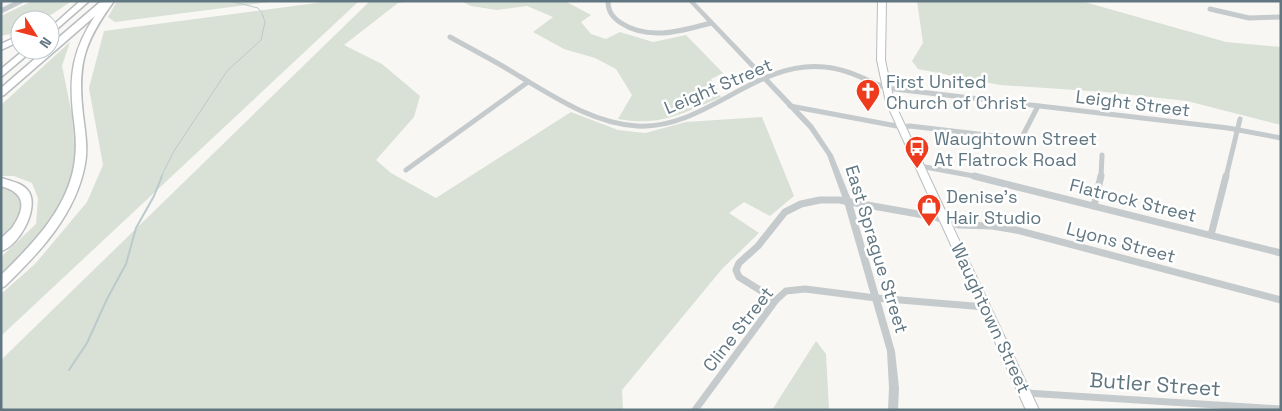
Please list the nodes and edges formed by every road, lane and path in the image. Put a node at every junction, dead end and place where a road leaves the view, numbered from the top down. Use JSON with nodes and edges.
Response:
{"nodes":[{"id":1,"x":21,"y":1,"type":"edge"},
{"id":2,"x":80,"y":1,"type":"edge"},
{"id":3,"x":85,"y":1,"type":"edge"},
{"id":4,"x":106,"y":1,"type":"edge"},
{"id":5,"x":110,"y":1,"type":"edge"},
{"id":6,"x":608,"y":1,"type":"edge"},
{"id":7,"x":691,"y":1,"type":"edge"},
{"id":8,"x":882,"y":1,"type":"edge"},
{"id":9,"x":1210,"y":9,"type":"dead end"},
{"id":10,"x":1,"y":11,"type":"edge"},
{"id":11,"x":60,"y":14,"type":"edge"},
{"id":12,"x":1281,"y":17,"type":"edge"},
{"id":13,"x":60,"y":23,"type":"edge"},
{"id":14,"x":712,"y":23,"type":"junction"},
{"id":15,"x":450,"y":38,"type":"dead end"},
{"id":16,"x":60,"y":41,"type":"edge"},
{"id":17,"x":17,"y":60,"type":"edge"},
{"id":18,"x":39,"y":60,"type":"edge"},
{"id":19,"x":1,"y":74,"type":"edge"},
{"id":20,"x":764,"y":78,"type":"junction"},
{"id":21,"x":528,"y":82,"type":"junction"},
{"id":22,"x":886,"y":88,"type":"junction"},
{"id":23,"x":1,"y":93,"type":"edge"},
{"id":24,"x":790,"y":106,"type":"junction"},
{"id":25,"x":1038,"y":106,"type":"junction"},
{"id":26,"x":1240,"y":119,"type":"dead end"},
{"id":27,"x":902,"y":127,"type":"junction"},
{"id":28,"x":1238,"y":130,"type":"junction"},
{"id":29,"x":1281,"y":138,"type":"edge"},
{"id":30,"x":1102,"y":155,"type":"dead end"},
{"id":31,"x":920,"y":166,"type":"junction"},
{"id":32,"x":406,"y":170,"type":"dead end"},
{"id":33,"x":1,"y":182,"type":"edge"},
{"id":34,"x":848,"y":202,"type":"junction"},
{"id":35,"x":1094,"y":206,"type":"junction"},
{"id":36,"x":945,"y":220,"type":"junction"},
{"id":37,"x":1211,"y":235,"type":"junction"},
{"id":38,"x":1,"y":247,"type":"edge"},
{"id":39,"x":1281,"y":252,"type":"edge"},
{"id":40,"x":1,"y":283,"type":"edge"},
{"id":41,"x":876,"y":298,"type":"junction"},
{"id":42,"x":776,"y":300,"type":"junction"},
{"id":43,"x":1281,"y":300,"type":"edge"},
{"id":44,"x":985,"y":306,"type":"junction"},
{"id":45,"x":1026,"y":393,"type":"junction"},
{"id":46,"x":1281,"y":409,"type":"edge"},
{"id":47,"x":695,"y":410,"type":"edge"},
{"id":48,"x":893,"y":410,"type":"edge"},
{"id":49,"x":1033,"y":410,"type":"edge"}],
"edges":[{"from":1,"to":10,"type":"street"},
{"from":2,"to":11,"type":"highway"},
{"from":3,"to":13,"type":"highway"},
{"from":4,"to":16,"type":"highway"},
{"from":5,"to":40,"type":"highway"},
{"from":6,"to":14,"type":"street"},
{"from":7,"to":14,"type":"street","name":"East Sprague Street"},
{"from":8,"to":22,"type":"main road","name":"Waughtown Street"},
{"from":9,"to":12,"type":"street"},
{"from":14,"to":20,"type":"street","name":"East Sprague Street"},
{"from":15,"to":21,"type":"street","name":"Leight Street"},
{"from":17,"to":19,"type":"highway"},
{"from":18,"to":23,"type":"highway"},
{"from":20,"to":21,"type":"street","name":"Leight Street"},
{"from":20,"to":22,"type":"street","name":"Leight Street"},
{"from":20,"to":24,"type":"street","name":"East Sprague Street"},
{"from":21,"to":32,"type":"street"},
{"from":22,"to":25,"type":"street","name":"Leight Street"},
{"from":22,"to":27,"type":"main road","name":"Waughtown Street"},
{"from":24,"to":27,"type":"street"},
{"from":24,"to":34,"type":"street","name":"East Sprague Street"},
{"from":25,"to":27,"type":"street"},
{"from":25,"to":28,"type":"street","name":"Leight Street"},
{"from":26,"to":28,"type":"street"},
{"from":27,"to":31,"type":"main road","name":"Waughtown Street"},
{"from":28,"to":29,"type":"street","name":"Leight Street"},
{"from":28,"to":37,"type":"street"},
{"from":30,"to":35,"type":"street"},
{"from":31,"to":35,"type":"street","name":"Flatrock Street"},
{"from":31,"to":36,"type":"main road","name":"Waughtown Street"},
{"from":33,"to":38,"type":"highway"},
{"from":34,"to":36,"type":"street","name":"Lyons Street"},
{"from":34,"to":41,"type":"street","name":"East Sprague Street"},
{"from":34,"to":42,"type":"street","name":"Lyons Street"},
{"from":35,"to":37,"type":"street","name":"Flatrock Street"},
{"from":36,"to":43,"type":"street","name":"Lyons Street"},
{"from":36,"to":44,"type":"main road","name":"Waughtown Street"},
{"from":37,"to":39,"type":"street","name":"Flatrock Street"},
{"from":41,"to":42,"type":"street","name":"Cline Street"},
{"from":41,"to":44,"type":"street","name":"Cline Street"},
{"from":41,"to":48,"type":"street","name":"East Sprague Street"},
{"from":42,"to":47,"type":"street","name":"Cline Street"},
{"from":44,"to":45,"type":"main road","name":"Waughtown Street"},
{"from":45,"to":46,"type":"street","name":"Butler Street"},
{"from":45,"to":49,"type":"main road","name":"Waughtown Street"}]}
